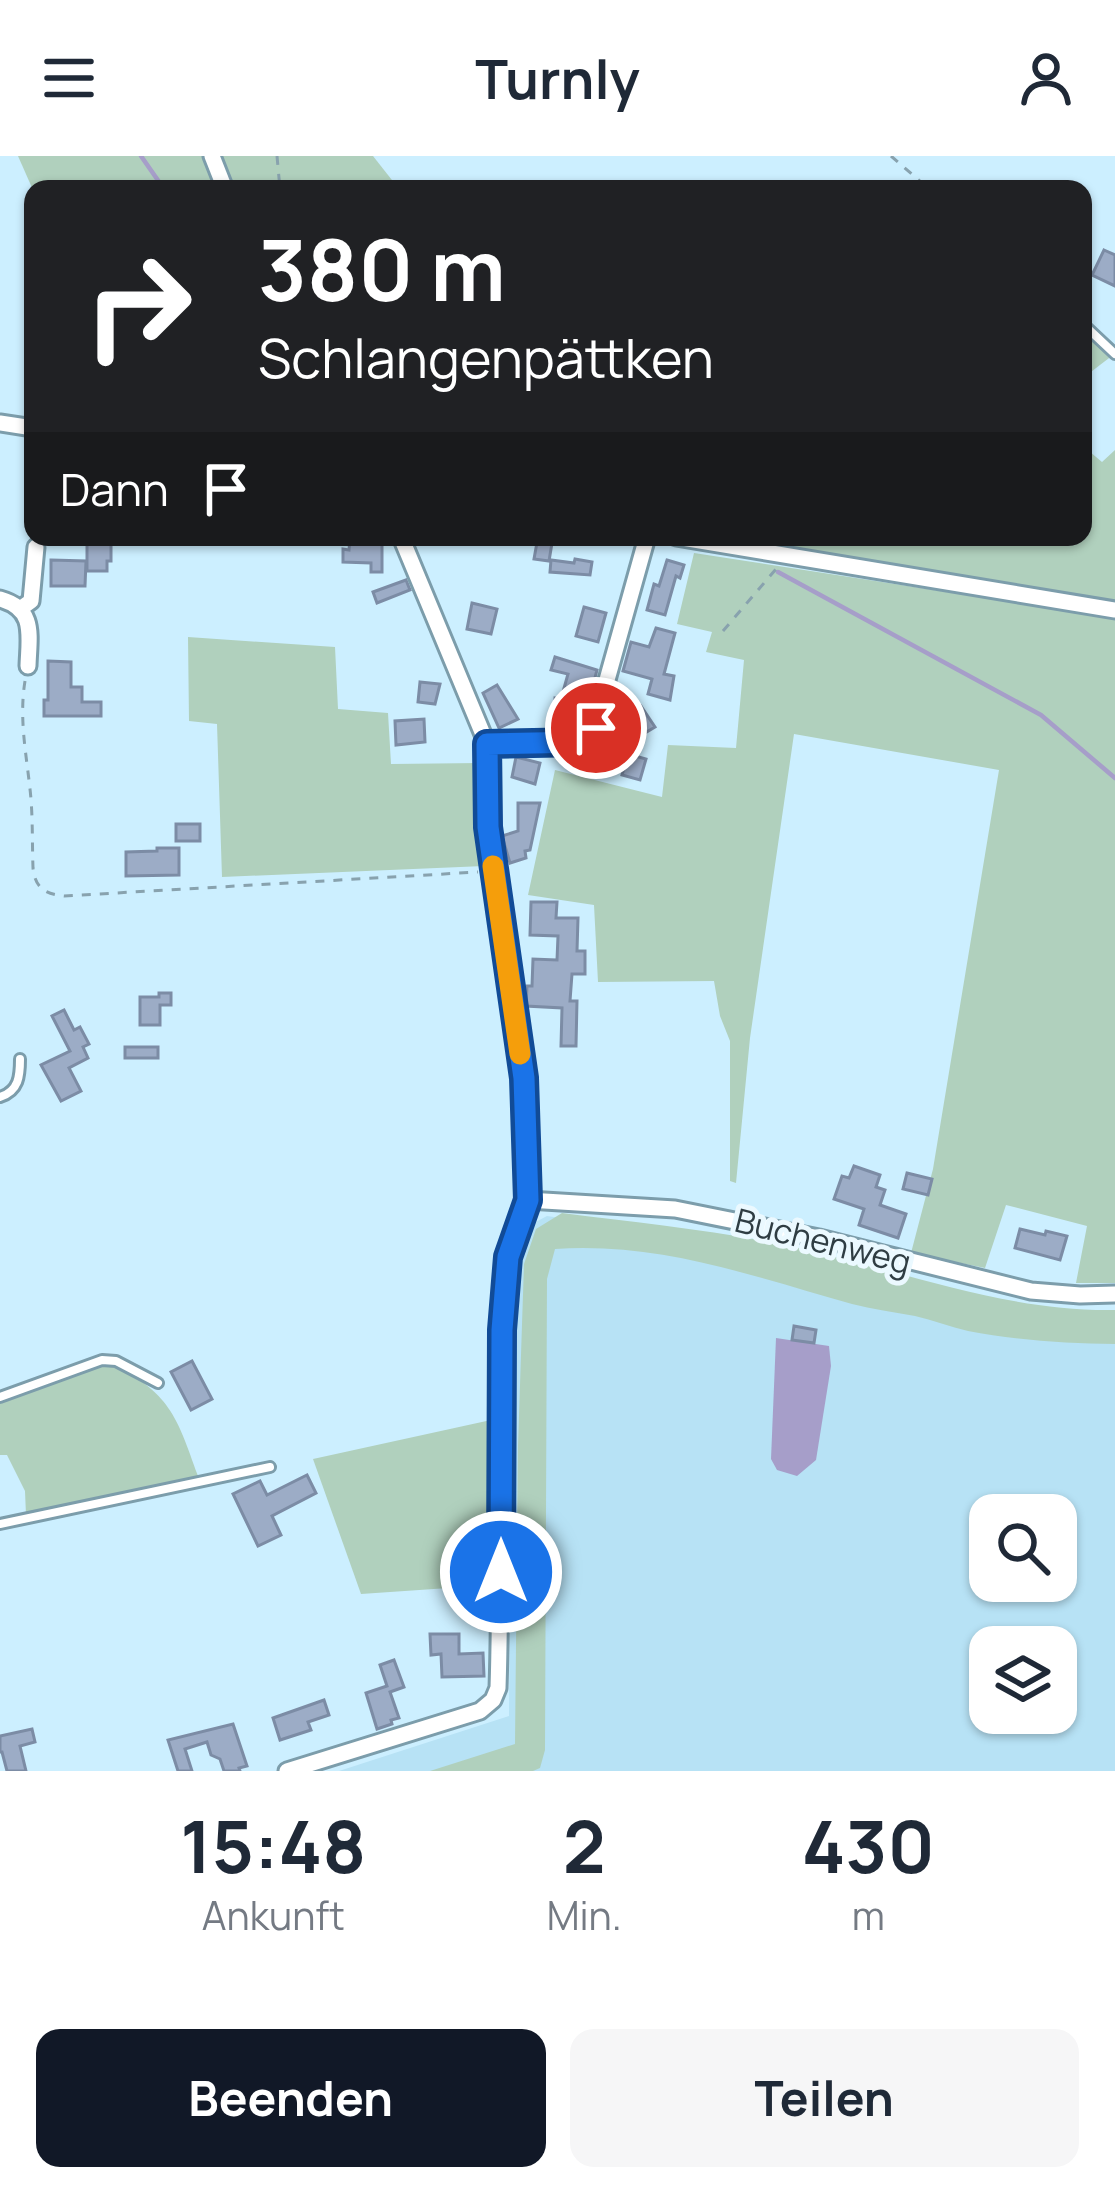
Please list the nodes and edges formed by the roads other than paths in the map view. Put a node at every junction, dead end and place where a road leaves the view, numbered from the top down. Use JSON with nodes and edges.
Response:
{"nodes":[{"id":1,"x":1092,"y":333,"type":"edge"},
{"id":2,"x":1115,"y":354,"type":"edge"},
{"id":3,"x":35,"y":546,"type":"edge"},
{"id":4,"x":405,"y":546,"type":"edge"},
{"id":5,"x":644,"y":546,"type":"edge"},
{"id":6,"x":729,"y":546,"type":"edge"},
{"id":7,"x":0,"y":599,"type":"edge"},
{"id":8,"x":20,"y":609,"type":"junction"},
{"id":9,"x":1115,"y":610,"type":"edge"},
{"id":10,"x":28,"y":666,"type":"road end"},
{"id":11,"x":487,"y":744,"type":"junction"},
{"id":12,"x":20,"y":1059,"type":"dead end"},
{"id":13,"x":0,"y":1097,"type":"edge"},
{"id":14,"x":528,"y":1200,"type":"junction"},
{"id":15,"x":1115,"y":1294,"type":"edge"},
{"id":16,"x":158,"y":1383,"type":"dead end"},
{"id":17,"x":0,"y":1397,"type":"edge"},
{"id":18,"x":270,"y":1467,"type":"dead end"},
{"id":19,"x":0,"y":1524,"type":"edge"},
{"id":20,"x":287,"y":1771,"type":"edge"}],
"edges":[{"from":1,"to":2,"type":"lane"},
{"from":3,"to":8,"type":"street"},
{"from":4,"to":11,"type":"street"},
{"from":5,"to":11,"type":"street"},
{"from":6,"to":9,"type":"street"},
{"from":7,"to":8,"type":"street"},
{"from":8,"to":10,"type":"street"},
{"from":11,"to":14,"type":"street"},
{"from":12,"to":13,"type":"lane"},
{"from":14,"to":15,"type":"street","name":"Buchenweg"},
{"from":14,"to":20,"type":"street"},
{"from":16,"to":17,"type":"lane"},
{"from":18,"to":19,"type":"lane"}]}
